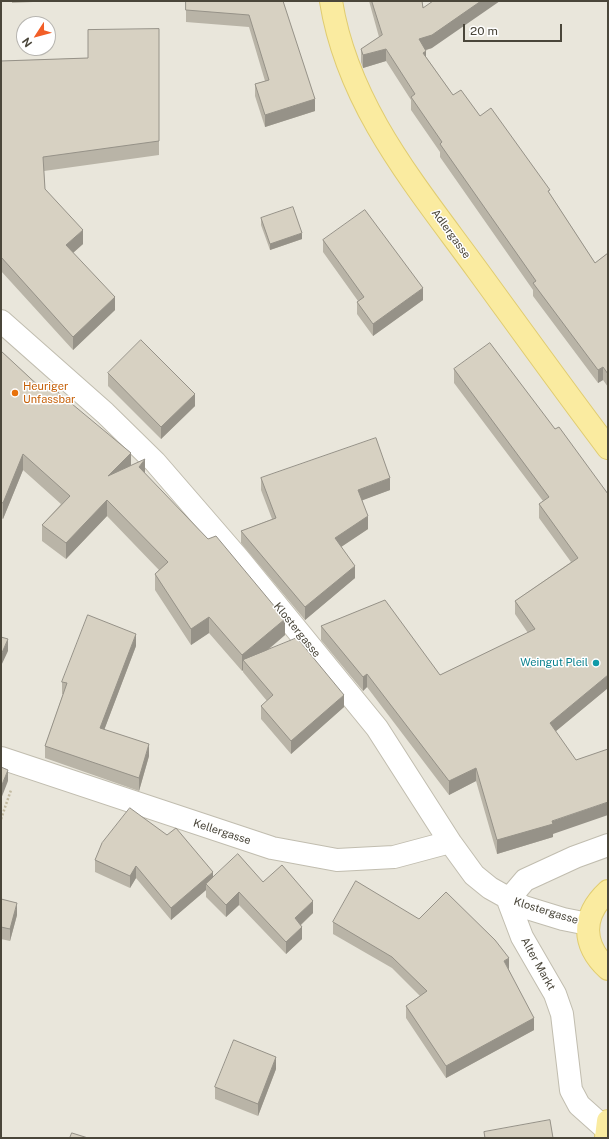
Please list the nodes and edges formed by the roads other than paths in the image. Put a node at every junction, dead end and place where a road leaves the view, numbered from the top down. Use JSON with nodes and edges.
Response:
{"nodes":[{"id":1,"x":331,"y":1,"type":"edge"},
{"id":2,"x":1,"y":322,"type":"edge"},
{"id":3,"x":608,"y":448,"type":"edge"},
{"id":4,"x":1,"y":758,"type":"edge"},
{"id":5,"x":450,"y":842,"type":"junction"},
{"id":6,"x":608,"y":845,"type":"edge"},
{"id":7,"x":608,"y":892,"type":"edge"},
{"id":8,"x":508,"y":900,"type":"junction"},
{"id":9,"x":588,"y":924,"type":"junction"},
{"id":10,"x":608,"y":969,"type":"edge"},
{"id":11,"x":607,"y":1130,"type":"edge"}],
"edges":[{"from":1,"to":3,"type":"main road","name":"Adlergasse"},
{"from":2,"to":5,"type":"street","name":"Klostergasse"},
{"from":4,"to":5,"type":"street","name":"Kellergasse"},
{"from":5,"to":8,"type":"street","name":"Klostergasse"},
{"from":6,"to":8,"type":"street"},
{"from":7,"to":9,"type":"main road"},
{"from":8,"to":9,"type":"street","name":"Klostergasse"},
{"from":8,"to":11,"type":"street","name":"Alter Markt"},
{"from":9,"to":10,"type":"main road"}]}
